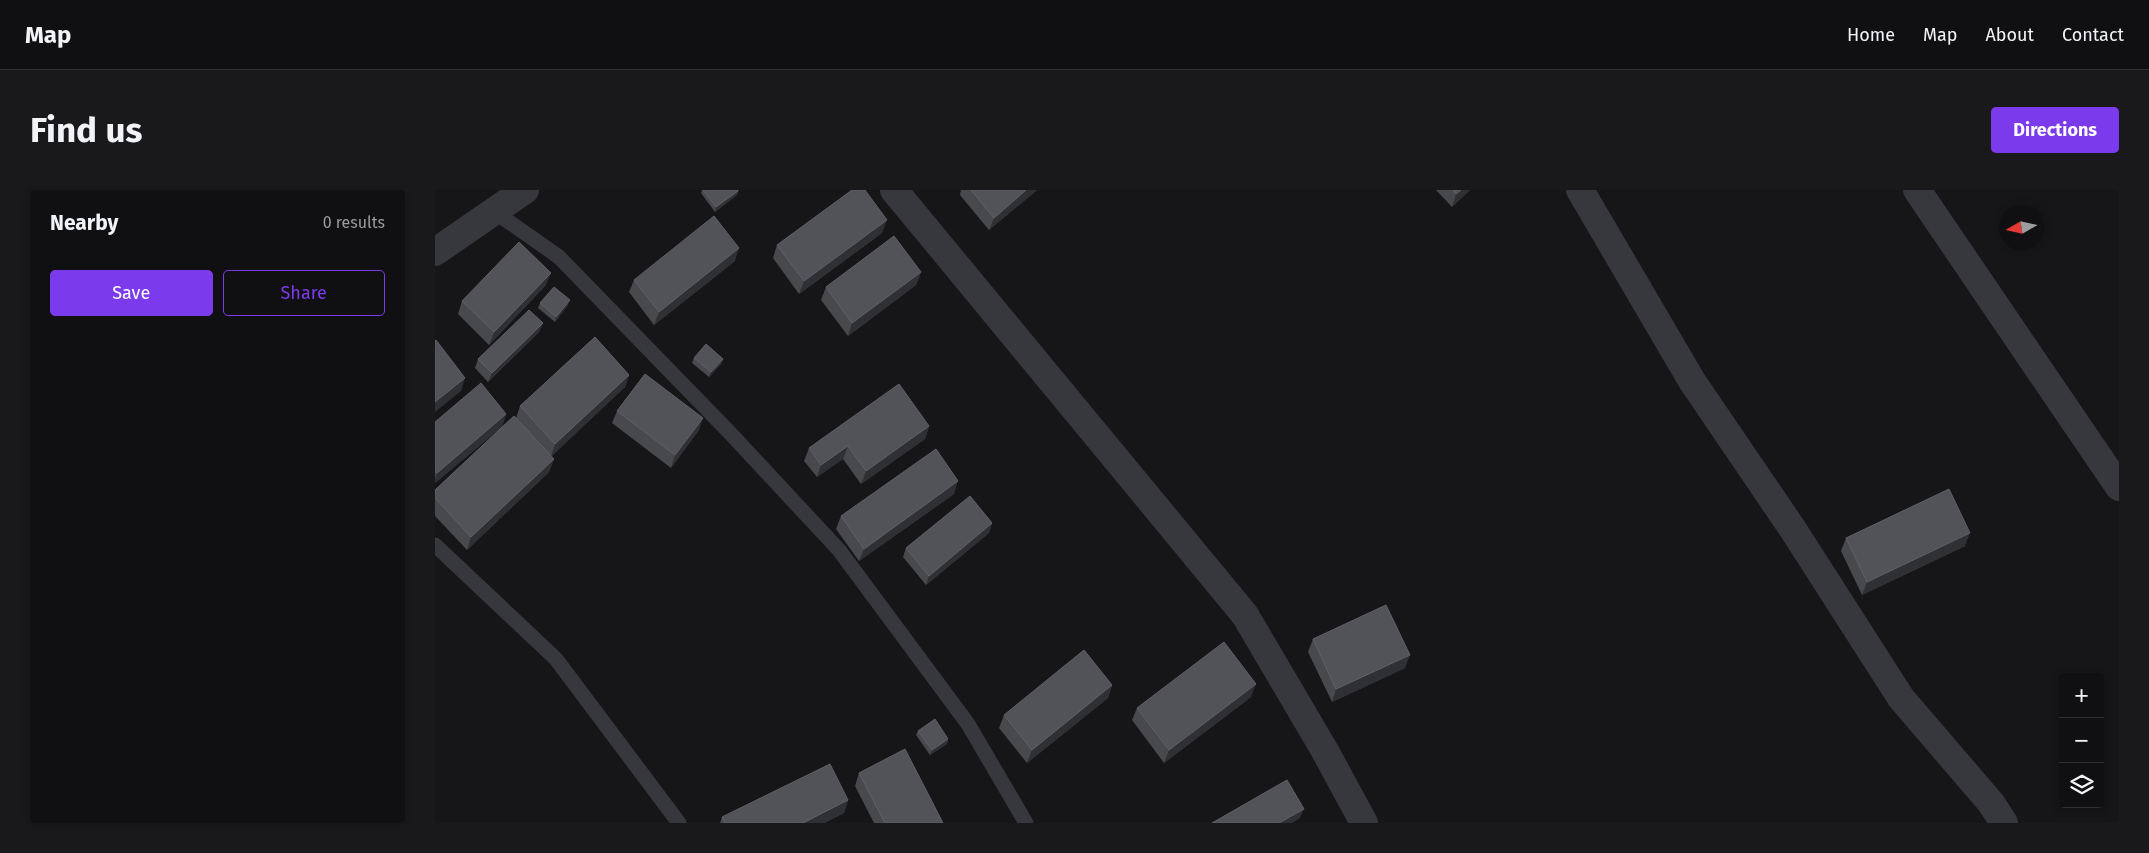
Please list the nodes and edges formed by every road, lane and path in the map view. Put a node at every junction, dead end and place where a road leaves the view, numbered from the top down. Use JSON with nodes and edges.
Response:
{"nodes":[{"id":1,"x":525,"y":190,"type":"edge"},
{"id":2,"x":894,"y":190,"type":"edge"},
{"id":3,"x":1580,"y":190,"type":"edge"},
{"id":4,"x":1917,"y":190,"type":"edge"},
{"id":5,"x":495,"y":212,"type":"junction"},
{"id":6,"x":435,"y":252,"type":"edge"},
{"id":7,"x":2119,"y":487,"type":"edge"},
{"id":8,"x":435,"y":545,"type":"edge"},
{"id":9,"x":679,"y":823,"type":"edge"},
{"id":10,"x":1026,"y":823,"type":"edge"},
{"id":11,"x":1364,"y":823,"type":"edge"},
{"id":12,"x":2004,"y":823,"type":"edge"}],
"edges":[{"from":1,"to":5,"type":"street"},
{"from":2,"to":11,"type":"street"},
{"from":3,"to":12,"type":"street"},
{"from":4,"to":7,"type":"street"},
{"from":5,"to":6,"type":"street"},
{"from":5,"to":10,"type":"lane"},
{"from":8,"to":9,"type":"lane"}]}
